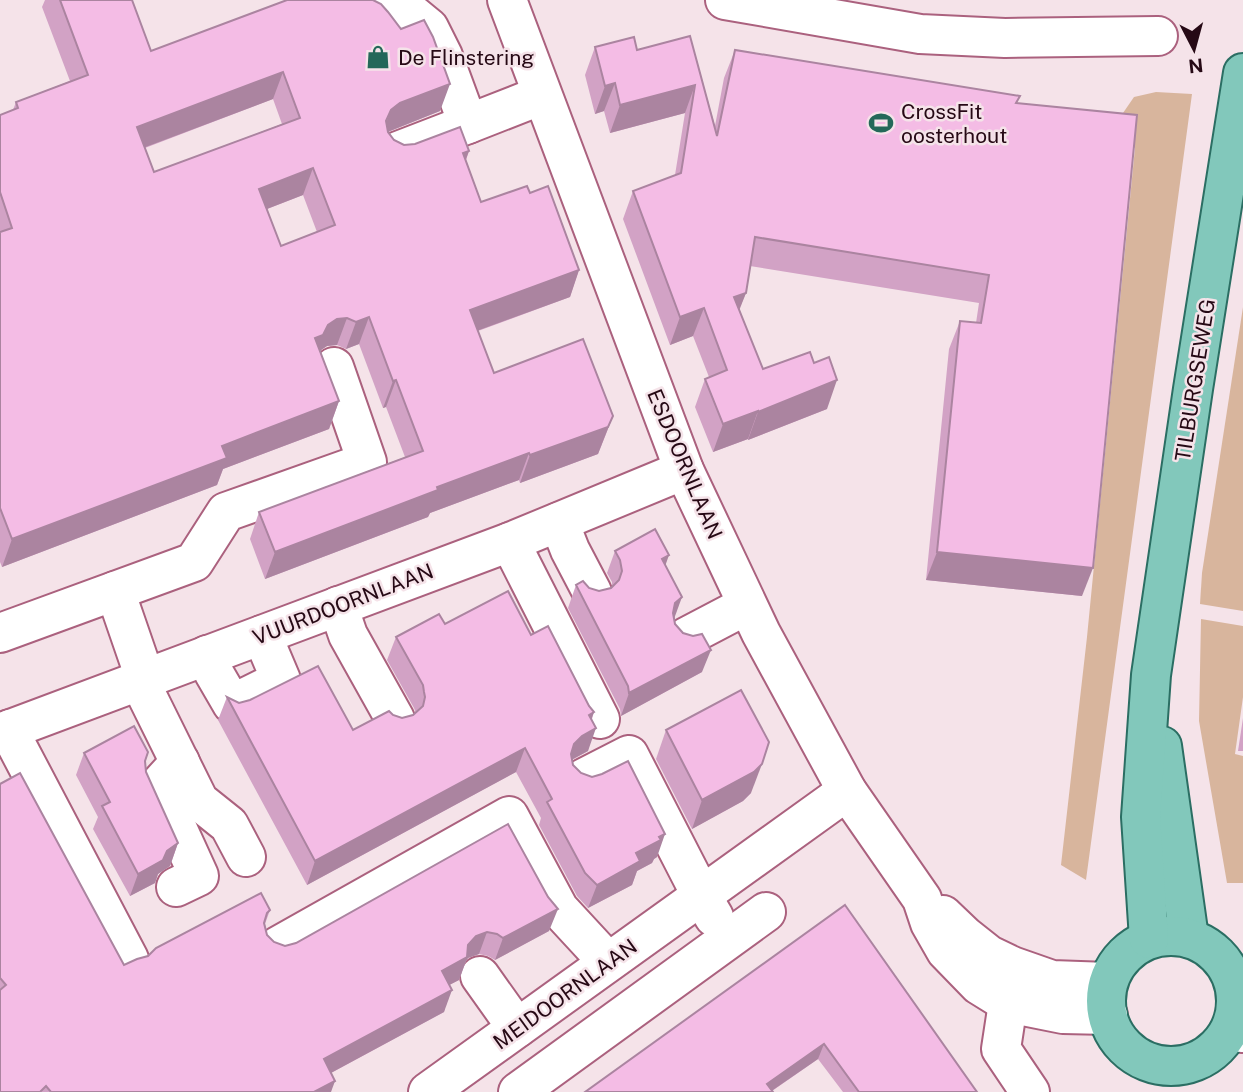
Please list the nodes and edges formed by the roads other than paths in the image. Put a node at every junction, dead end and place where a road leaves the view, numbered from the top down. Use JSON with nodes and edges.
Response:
{"nodes":[{"id":1,"x":384,"y":0,"type":"edge"},
{"id":2,"x":507,"y":0,"type":"edge"},
{"id":3,"x":725,"y":0,"type":"edge"},
{"id":4,"x":1158,"y":36,"type":"dead end"},
{"id":5,"x":1242,"y":79,"type":"edge"},
{"id":6,"x":542,"y":95,"type":"junction"},
{"id":7,"x":468,"y":124,"type":"junction"},
{"id":8,"x":398,"y":151,"type":"edge"},
{"id":9,"x":334,"y":367,"type":"dead end"},
{"id":10,"x":684,"y":470,"type":"junction"},
{"id":11,"x":559,"y":522,"type":"junction"},
{"id":12,"x":510,"y":542,"type":"junction"},
{"id":13,"x":115,"y":591,"type":"junction"},
{"id":14,"x":592,"y":592,"type":"edge"},
{"id":15,"x":747,"y":605,"type":"junction"},
{"id":16,"x":338,"y":606,"type":"junction"},
{"id":17,"x":262,"y":635,"type":"junction"},
{"id":18,"x":686,"y":637,"type":"edge"},
{"id":19,"x":2,"y":644,"type":"edge"},
{"id":20,"x":207,"y":655,"type":"junction"},
{"id":21,"x":1151,"y":675,"type":"junction"},
{"id":22,"x":143,"y":679,"type":"junction"},
{"id":23,"x":395,"y":719,"type":"edge"},
{"id":24,"x":600,"y":719,"type":"dead end"},
{"id":25,"x":5,"y":731,"type":"edge"},
{"id":26,"x":180,"y":762,"type":"junction"},
{"id":27,"x":584,"y":778,"type":"edge"},
{"id":28,"x":847,"y":791,"type":"junction"},
{"id":29,"x":246,"y":857,"type":"dead end"},
{"id":30,"x":176,"y":887,"type":"dead end"},
{"id":31,"x":701,"y":895,"type":"junction"},
{"id":32,"x":922,"y":899,"type":"junction"},
{"id":33,"x":766,"y":912,"type":"dead end"},
{"id":34,"x":1189,"y":938,"type":"junction"},
{"id":35,"x":1149,"y":939,"type":"junction"},
{"id":36,"x":728,"y":940,"type":"junction"},
{"id":37,"x":278,"y":946,"type":"edge"},
{"id":38,"x":129,"y":959,"type":"edge"},
{"id":39,"x":608,"y":962,"type":"junction"},
{"id":40,"x":480,"y":976,"type":"dead end"},
{"id":41,"x":1239,"y":989,"type":"edge"},
{"id":42,"x":1108,"y":999,"type":"junction"},
{"id":43,"x":1008,"y":1003,"type":"junction"},
{"id":44,"x":517,"y":1028,"type":"junction"},
{"id":45,"x":1236,"y":1032,"type":"edge"},
{"id":46,"x":1198,"y":1076,"type":"edge"},
{"id":47,"x":1156,"y":1078,"type":"edge"},
{"id":48,"x":428,"y":1092,"type":"edge"},
{"id":49,"x":517,"y":1092,"type":"edge"},
{"id":50,"x":1030,"y":1092,"type":"edge"}],
"edges":[{"from":1,"to":7,"type":"street"},
{"from":2,"to":6,"type":"street","name":"ESDOORNLAAN"},
{"from":3,"to":4,"type":"street"},
{"from":5,"to":21,"type":"main road","name":"TILBURGSEWEG"},
{"from":6,"to":7,"type":"street"},
{"from":6,"to":10,"type":"street","name":"ESDOORNLAAN"},
{"from":7,"to":8,"type":"street"},
{"from":9,"to":13,"type":"street"},
{"from":10,"to":11,"type":"street","name":"VUURDOORNLAAN"},
{"from":10,"to":15,"type":"street","name":"ESDOORNLAAN"},
{"from":11,"to":12,"type":"street","name":"VUURDOORNLAAN"},
{"from":11,"to":14,"type":"street"},
{"from":12,"to":16,"type":"street","name":"VUURDOORNLAAN"},
{"from":12,"to":24,"type":"street"},
{"from":13,"to":19,"type":"street"},
{"from":13,"to":22,"type":"street"},
{"from":15,"to":18,"type":"street"},
{"from":15,"to":28,"type":"street","name":"ESDOORNLAAN"},
{"from":16,"to":17,"type":"street","name":"VUURDOORNLAAN"},
{"from":16,"to":23,"type":"street"},
{"from":17,"to":20,"type":"street","name":"VUURDOORNLAAN"},
{"from":17,"to":20,"type":"street"},
{"from":20,"to":22,"type":"street","name":"VUURDOORNLAAN"},
{"from":21,"to":34,"type":"main road","name":"TILBURGSEWEG"},
{"from":21,"to":35,"type":"main road","name":"TILBURGSEWEG"},
{"from":22,"to":25,"type":"street","name":"VUURDOORNLAAN"},
{"from":22,"to":26,"type":"street"},
{"from":25,"to":38,"type":"street"},
{"from":26,"to":29,"type":"street"},
{"from":26,"to":30,"type":"street"},
{"from":27,"to":31,"type":"street"},
{"from":28,"to":31,"type":"street","name":"MEIDOORNLAAN"},
{"from":28,"to":32,"type":"street","name":"ESDOORNLAAN"},
{"from":31,"to":36,"type":"street"},
{"from":31,"to":39,"type":"street","name":"MEIDOORNLAAN"},
{"from":32,"to":42,"type":"street","name":"ESDOORNLAAN"},
{"from":32,"to":43,"type":"street","name":"ESDOORNLAAN"},
{"from":33,"to":36,"type":"street"},
{"from":34,"to":35,"type":"main road"},
{"from":34,"to":41,"type":"main road"},
{"from":35,"to":42,"type":"main road"},
{"from":36,"to":49,"type":"street"},
{"from":37,"to":39,"type":"street"},
{"from":39,"to":44,"type":"street","name":"MEIDOORNLAAN"},
{"from":40,"to":44,"type":"street"},
{"from":41,"to":45,"type":"main road"},
{"from":42,"to":43,"type":"street","name":"ESDOORNLAAN"},
{"from":42,"to":47,"type":"main road"},
{"from":43,"to":50,"type":"street"},
{"from":44,"to":48,"type":"street","name":"MEIDOORNLAAN"},
{"from":45,"to":46,"type":"main road"},
{"from":46,"to":47,"type":"main road"}]}
